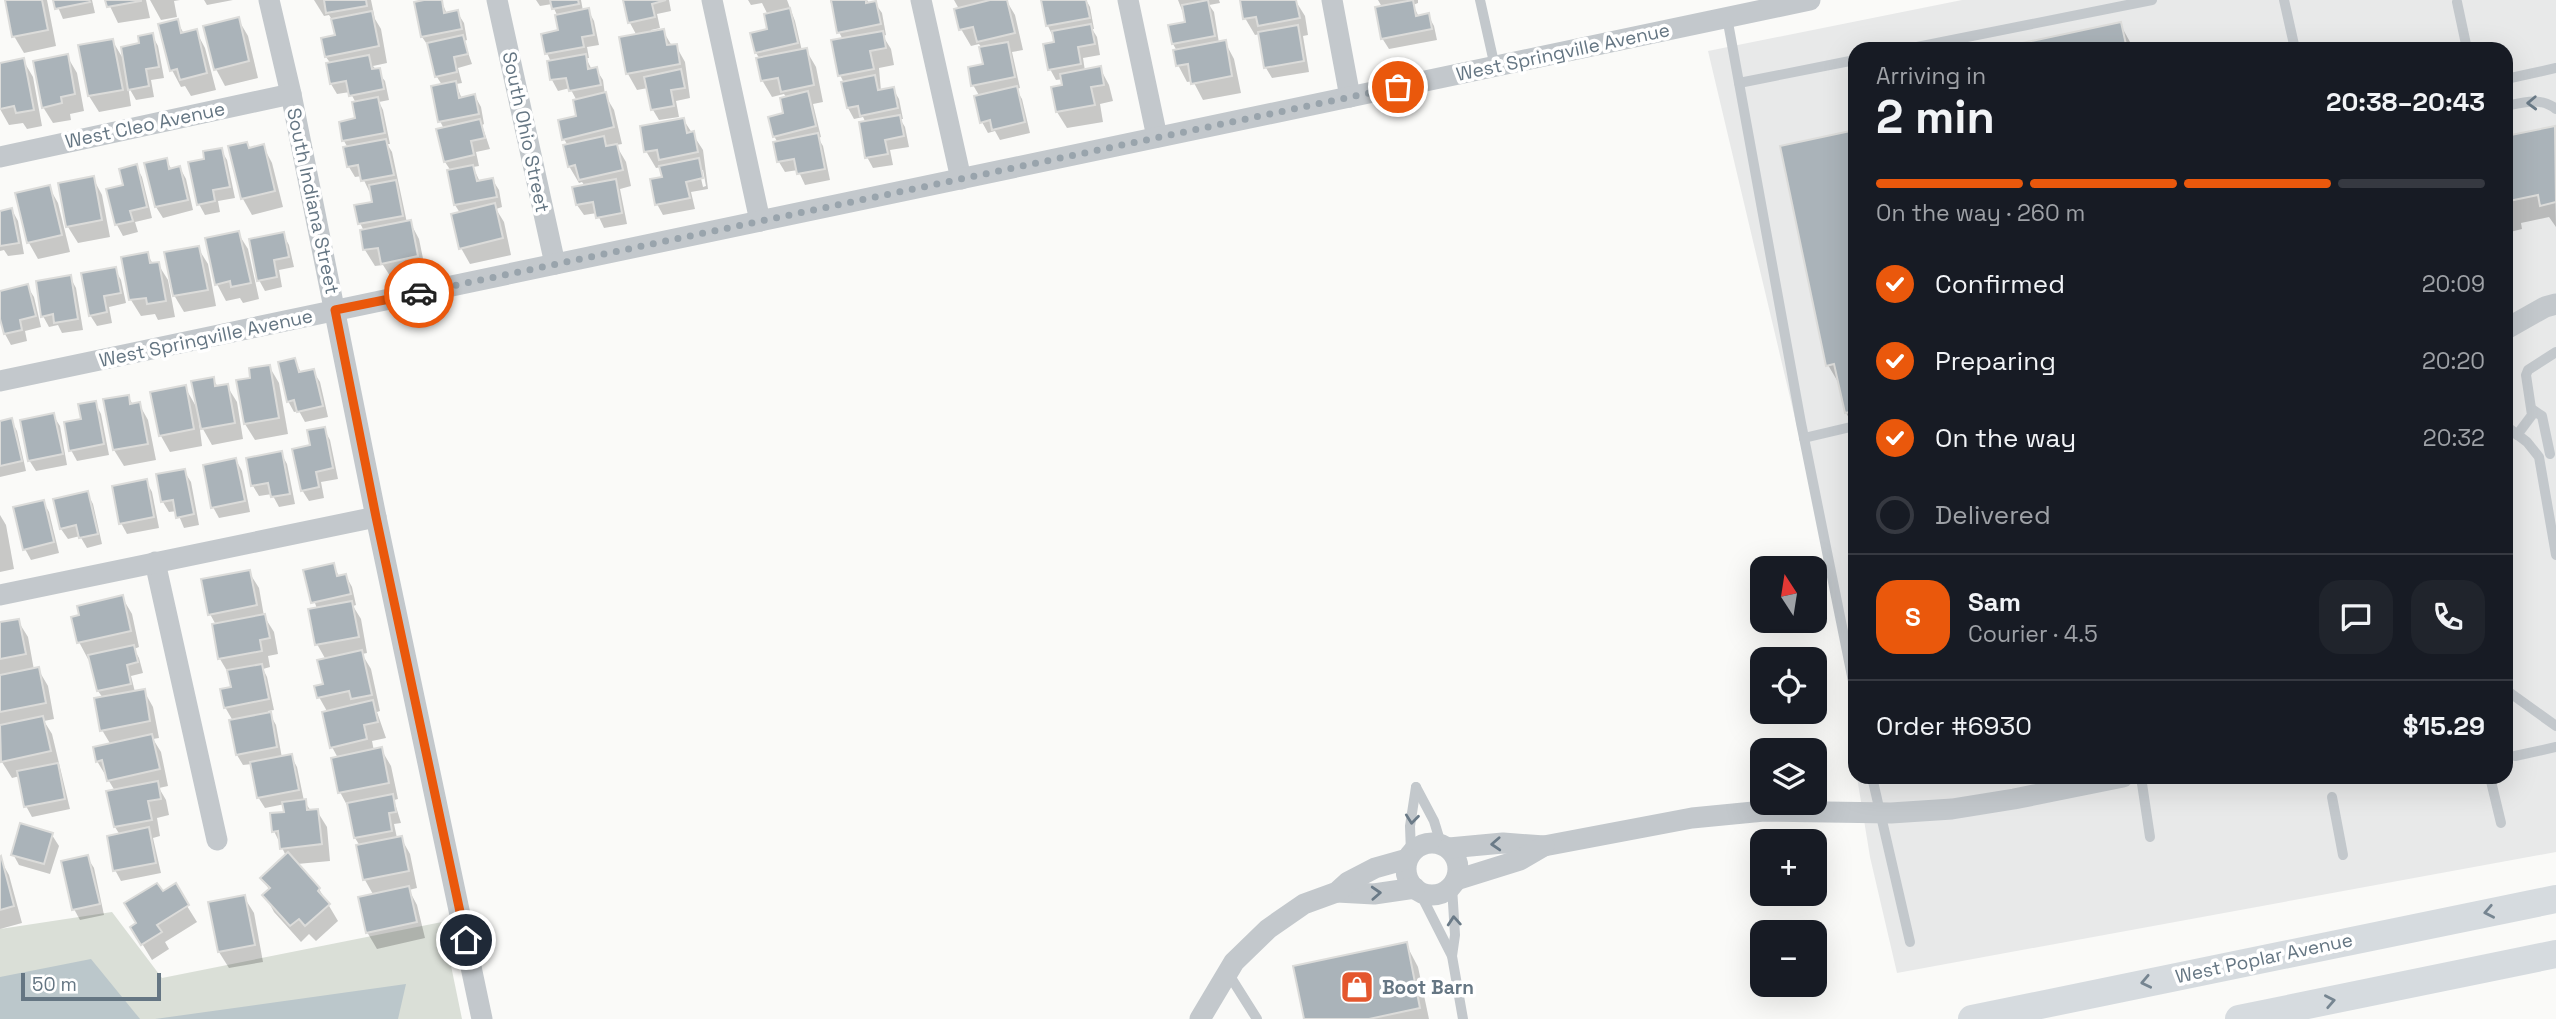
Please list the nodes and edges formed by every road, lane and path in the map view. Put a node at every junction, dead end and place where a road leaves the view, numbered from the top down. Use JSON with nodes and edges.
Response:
{"nodes":[{"id":1,"x":269,"y":0,"type":"edge"},
{"id":2,"x":497,"y":0,"type":"edge"},
{"id":3,"x":712,"y":0,"type":"edge"},
{"id":4,"x":921,"y":0,"type":"edge"},
{"id":5,"x":1128,"y":0,"type":"edge"},
{"id":6,"x":1332,"y":0,"type":"edge"},
{"id":7,"x":1480,"y":0,"type":"edge"},
{"id":8,"x":1810,"y":0,"type":"edge"},
{"id":9,"x":2152,"y":0,"type":"edge"},
{"id":10,"x":2284,"y":0,"type":"edge"},
{"id":11,"x":2457,"y":2,"type":"edge"},
{"id":12,"x":1727,"y":18,"type":"junction"},
{"id":13,"x":1943,"y":42,"type":"edge"},
{"id":14,"x":2293,"y":42,"type":"edge"},
{"id":15,"x":2466,"y":42,"type":"edge"},
{"id":16,"x":1848,"y":61,"type":"edge"},
{"id":17,"x":1495,"y":66,"type":"junction"},
{"id":18,"x":2555,"y":69,"type":"edge"},
{"id":19,"x":2513,"y":78,"type":"edge"},
{"id":20,"x":1739,"y":83,"type":"junction"},
{"id":21,"x":291,"y":94,"type":"junction"},
{"id":22,"x":1350,"y":97,"type":"junction"},
{"id":23,"x":2513,"y":105,"type":"edge"},
{"id":24,"x":2556,"y":109,"type":"edge"},
{"id":25,"x":1157,"y":137,"type":"junction"},
{"id":26,"x":0,"y":156,"type":"edge"},
{"id":27,"x":961,"y":179,"type":"junction"},
{"id":28,"x":760,"y":221,"type":"junction"},
{"id":29,"x":555,"y":264,"type":"junction"},
{"id":30,"x":2556,"y":304,"type":"edge"},
{"id":31,"x":335,"y":310,"type":"junction"},
{"id":32,"x":2513,"y":325,"type":"edge"},
{"id":33,"x":2556,"y":352,"type":"edge"},
{"id":34,"x":0,"y":381,"type":"edge"},
{"id":35,"x":2533,"y":410,"type":"junction"},
{"id":36,"x":1848,"y":428,"type":"edge"},
{"id":37,"x":2513,"y":432,"type":"edge"},
{"id":38,"x":2517,"y":435,"type":"junction"},
{"id":39,"x":1804,"y":438,"type":"junction"},
{"id":40,"x":2548,"y":455,"type":"edge"},
{"id":41,"x":376,"y":517,"type":"junction"},
{"id":42,"x":2554,"y":522,"type":"edge"},
{"id":43,"x":2556,"y":555,"type":"edge"},
{"id":44,"x":155,"y":562,"type":"junction"},
{"id":45,"x":0,"y":595,"type":"edge"},
{"id":46,"x":1848,"y":648,"type":"edge"},
{"id":47,"x":2513,"y":695,"type":"edge"},
{"id":48,"x":2556,"y":726,"type":"edge"},
{"id":49,"x":2556,"y":747,"type":"edge"},
{"id":50,"x":2515,"y":756,"type":"dead end"},
{"id":51,"x":1874,"y":784,"type":"edge"},
{"id":52,"x":2088,"y":784,"type":"edge"},
{"id":53,"x":2142,"y":784,"type":"edge"},
{"id":54,"x":2492,"y":784,"type":"edge"},
{"id":55,"x":2332,"y":797,"type":"dead end"},
{"id":56,"x":1880,"y":813,"type":"junction"},
{"id":57,"x":2501,"y":823,"type":"dead end"},
{"id":58,"x":2150,"y":837,"type":"dead end"},
{"id":59,"x":216,"y":840,"type":"dead end"},
{"id":60,"x":1445,"y":846,"type":"junction"},
{"id":61,"x":1544,"y":846,"type":"junction"},
{"id":62,"x":2343,"y":855,"type":"dead end"},
{"id":63,"x":1409,"y":856,"type":"junction"},
{"id":64,"x":1454,"y":883,"type":"junction"},
{"id":65,"x":1418,"y":891,"type":"junction"},
{"id":66,"x":1337,"y":892,"type":"junction"},
{"id":67,"x":2556,"y":899,"type":"edge"},
{"id":68,"x":1910,"y":942,"type":"dead end"},
{"id":69,"x":2556,"y":954,"type":"edge"},
{"id":70,"x":1452,"y":956,"type":"junction"},
{"id":71,"x":1228,"y":973,"type":"junction"},
{"id":72,"x":482,"y":1019,"type":"edge"},
{"id":73,"x":1200,"y":1019,"type":"edge"},
{"id":74,"x":1257,"y":1019,"type":"edge"},
{"id":75,"x":1463,"y":1019,"type":"edge"},
{"id":76,"x":1972,"y":1019,"type":"edge"},
{"id":77,"x":2239,"y":1019,"type":"edge"}],
"edges":[{"from":1,"to":21,"type":"street","name":"South Indiana Street"},
{"from":2,"to":29,"type":"street","name":"South Ohio Street"},
{"from":3,"to":28,"type":"street"},
{"from":4,"to":27,"type":"street"},
{"from":5,"to":25,"type":"street"},
{"from":6,"to":22,"type":"street"},
{"from":7,"to":17,"type":"lane"},
{"from":8,"to":12,"type":"street","name":"West Springville Avenue"},
{"from":9,"to":13,"type":"lane"},
{"from":10,"to":14,"type":"lane"},
{"from":11,"to":15,"type":"lane"},
{"from":12,"to":17,"type":"street","name":"West Springville Avenue"},
{"from":12,"to":20,"type":"lane"},
{"from":16,"to":20,"type":"lane"},
{"from":17,"to":22,"type":"street","name":"West Springville Avenue"},
{"from":18,"to":19,"type":"lane"},
{"from":20,"to":39,"type":"lane"},
{"from":21,"to":26,"type":"street","name":"West Cleo Avenue"},
{"from":21,"to":31,"type":"street","name":"South Indiana Street"},
{"from":22,"to":25,"type":"street","name":"West Springville Avenue"},
{"from":24,"to":23,"type":"lane","one_way":true},
{"from":25,"to":27,"type":"street","name":"West Springville Avenue"},
{"from":27,"to":28,"type":"street","name":"West Springville Avenue"},
{"from":28,"to":29,"type":"street","name":"West Springville Avenue"},
{"from":29,"to":31,"type":"street","name":"West Springville Avenue"},
{"from":30,"to":32,"type":"street"},
{"from":31,"to":34,"type":"street","name":"West Springville Avenue"},
{"from":31,"to":41,"type":"street","name":"South Indiana Street"},
{"from":33,"to":35,"type":"lane"},
{"from":35,"to":38,"type":"lane"},
{"from":35,"to":40,"type":"lane"},
{"from":36,"to":39,"type":"lane"},
{"from":37,"to":38,"type":"lane"},
{"from":38,"to":40,"type":"lane"},
{"from":39,"to":46,"type":"lane"},
{"from":40,"to":42,"type":"lane"},
{"from":41,"to":44,"type":"street"},
{"from":41,"to":72,"type":"street","name":"South Indiana Street"},
{"from":42,"to":43,"type":"lane"},
{"from":44,"to":45,"type":"street"},
{"from":44,"to":59,"type":"street"},
{"from":47,"to":48,"type":"lane"},
{"from":49,"to":50,"type":"lane"},
{"from":51,"to":56,"type":"lane"},
{"from":52,"to":56,"type":"street"},
{"from":53,"to":58,"type":"lane"},
{"from":54,"to":57,"type":"lane"},
{"from":55,"to":62,"type":"lane"},
{"from":56,"to":61,"type":"street"},
{"from":56,"to":68,"type":"lane"},
{"from":61,"to":60,"type":"street","one_way":true},
{"from":60,"to":63,"type":"street"},
{"from":60,"to":63,"type":"lane","one_way":true},
{"from":60,"to":64,"type":"street"},
{"from":61,"to":64,"type":"street"},
{"from":63,"to":65,"type":"street"},
{"from":63,"to":66,"type":"street"},
{"from":64,"to":65,"type":"street"},
{"from":70,"to":64,"type":"lane","one_way":true},
{"from":66,"to":65,"type":"street","one_way":true},
{"from":65,"to":70,"type":"lane"},
{"from":66,"to":71,"type":"street"},
{"from":67,"to":76,"type":"main road","name":"West Poplar Avenue","one_way":true},
{"from":77,"to":69,"type":"main road","one_way":true},
{"from":70,"to":75,"type":"lane"},
{"from":71,"to":73,"type":"street"},
{"from":71,"to":74,"type":"lane"}]}
